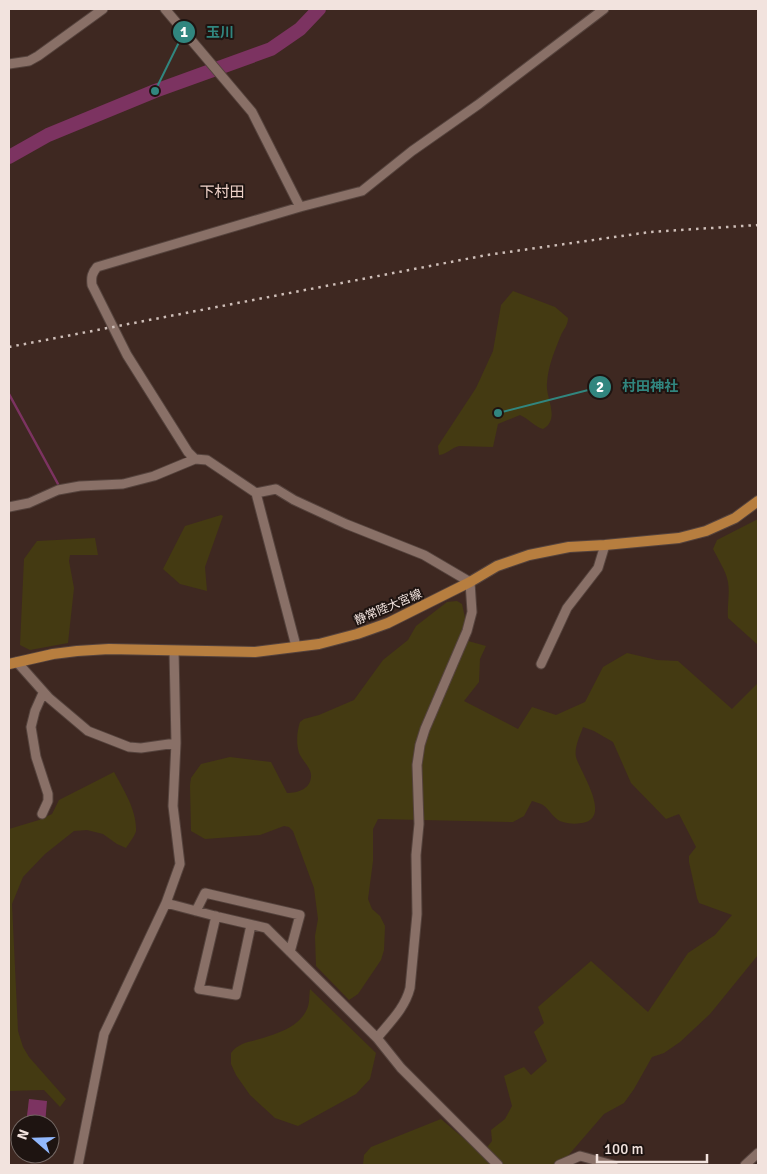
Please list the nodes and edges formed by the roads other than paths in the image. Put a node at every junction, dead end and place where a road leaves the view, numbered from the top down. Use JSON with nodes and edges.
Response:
{"nodes":[{"id":1,"x":103,"y":9,"type":"edge"},
{"id":2,"x":165,"y":9,"type":"edge"},
{"id":3,"x":604,"y":9,"type":"edge"},
{"id":4,"x":9,"y":64,"type":"edge"},
{"id":5,"x":300,"y":207,"type":"junction"},
{"id":6,"x":195,"y":459,"type":"junction"},
{"id":7,"x":256,"y":493,"type":"junction"},
{"id":8,"x":758,"y":501,"type":"edge"},
{"id":9,"x":9,"y":507,"type":"edge"},
{"id":10,"x":606,"y":545,"type":"junction"},
{"id":11,"x":470,"y":582,"type":"junction"},
{"id":12,"x":296,"y":646,"type":"junction"},
{"id":13,"x":174,"y":651,"type":"junction"},
{"id":14,"x":13,"y":663,"type":"edge"},
{"id":15,"x":542,"y":664,"type":"dead end"},
{"id":16,"x":44,"y":692,"type":"junction"},
{"id":17,"x":176,"y":743,"type":"junction"},
{"id":18,"x":42,"y":814,"type":"dead end"},
{"id":19,"x":166,"y":903,"type":"junction"},
{"id":20,"x":196,"y":911,"type":"junction"},
{"id":21,"x":216,"y":916,"type":"junction"},
{"id":22,"x":251,"y":925,"type":"junction"},
{"id":23,"x":290,"y":952,"type":"junction"},
{"id":24,"x":378,"y":1038,"type":"junction"},
{"id":25,"x":758,"y":1153,"type":"edge"},
{"id":26,"x":78,"y":1165,"type":"edge"},
{"id":27,"x":498,"y":1165,"type":"edge"},
{"id":28,"x":559,"y":1165,"type":"edge"},
{"id":29,"x":613,"y":1165,"type":"edge"},
{"id":30,"x":745,"y":1165,"type":"edge"}],
"edges":[{"from":1,"to":4,"type":"street"},
{"from":2,"to":5,"type":"street"},
{"from":3,"to":5,"type":"street"},
{"from":5,"to":6,"type":"street"},
{"from":6,"to":7,"type":"street"},
{"from":6,"to":9,"type":"street"},
{"from":7,"to":11,"type":"street"},
{"from":7,"to":12,"type":"street"},
{"from":8,"to":10,"type":"main road","name":"静常陸大宮線"},
{"from":10,"to":11,"type":"main road","name":"静常陸大宮線"},
{"from":10,"to":15,"type":"street"},
{"from":11,"to":12,"type":"main road","name":"静常陸大宮線"},
{"from":11,"to":24,"type":"street"},
{"from":12,"to":13,"type":"main road","name":"静常陸大宮線"},
{"from":13,"to":14,"type":"main road","name":"静常陸大宮線"},
{"from":13,"to":17,"type":"street"},
{"from":14,"to":16,"type":"street"},
{"from":16,"to":17,"type":"street"},
{"from":16,"to":18,"type":"street"},
{"from":17,"to":19,"type":"street"},
{"from":19,"to":20,"type":"street"},
{"from":19,"to":26,"type":"street"},
{"from":20,"to":21,"type":"street"},
{"from":20,"to":23,"type":"street"},
{"from":21,"to":22,"type":"street"},
{"from":21,"to":22,"type":"street"},
{"from":22,"to":23,"type":"street"},
{"from":23,"to":24,"type":"street"},
{"from":24,"to":27,"type":"street"},
{"from":25,"to":30,"type":"street"},
{"from":28,"to":29,"type":"street"}]}
